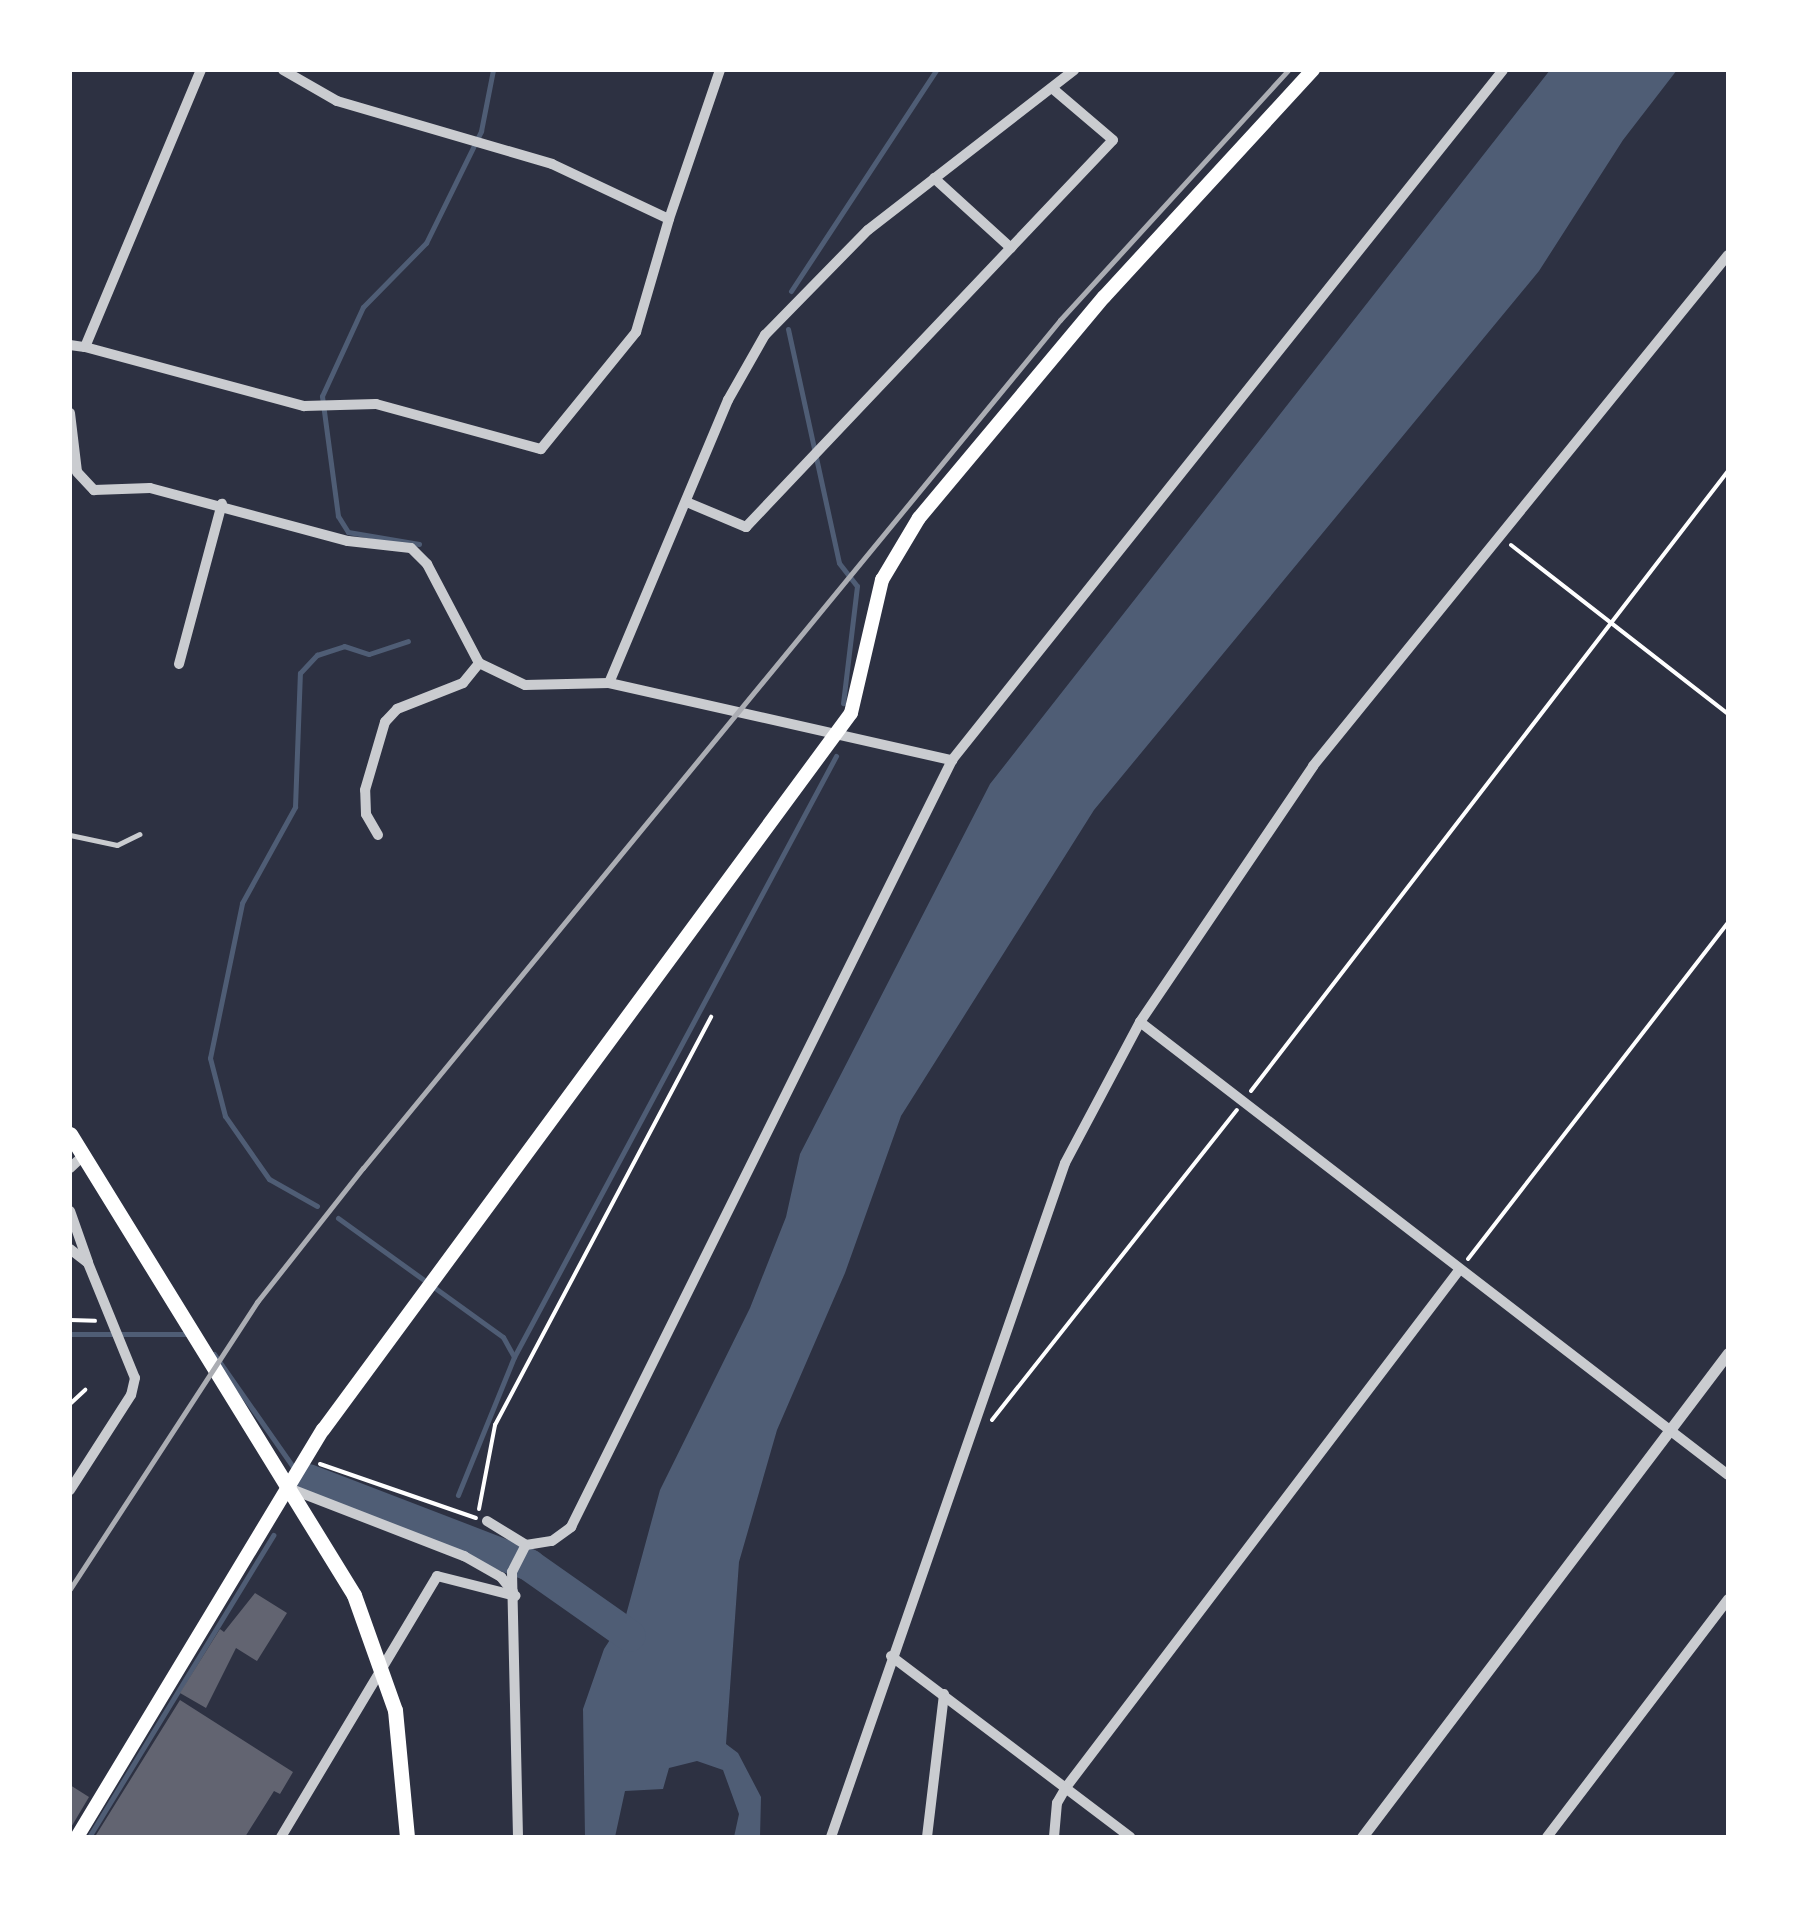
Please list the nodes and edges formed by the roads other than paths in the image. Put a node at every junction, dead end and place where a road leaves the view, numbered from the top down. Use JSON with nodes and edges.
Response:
{"nodes":[{"id":1,"x":201,"y":70,"type":"edge"},
{"id":2,"x":283,"y":70,"type":"edge"},
{"id":3,"x":720,"y":70,"type":"edge"},
{"id":4,"x":1074,"y":70,"type":"edge"},
{"id":5,"x":1313,"y":70,"type":"edge"},
{"id":6,"x":1503,"y":70,"type":"edge"},
{"id":7,"x":1052,"y":88,"type":"junction"},
{"id":8,"x":934,"y":178,"type":"junction"},
{"id":9,"x":670,"y":219,"type":"junction"},
{"id":10,"x":1011,"y":248,"type":"junction"},
{"id":11,"x":1728,"y":255,"type":"edge"},
{"id":12,"x":70,"y":346,"type":"edge"},
{"id":13,"x":86,"y":347,"type":"junction"},
{"id":14,"x":70,"y":413,"type":"edge"},
{"id":15,"x":688,"y":503,"type":"junction"},
{"id":16,"x":222,"y":504,"type":"junction"},
{"id":17,"x":479,"y":663,"type":"junction"},
{"id":18,"x":178,"y":664,"type":"dead end"},
{"id":19,"x":609,"y":683,"type":"junction"},
{"id":20,"x":834,"y":738,"type":"junction"},
{"id":21,"x":952,"y":760,"type":"junction"},
{"id":22,"x":70,"y":834,"type":"edge"},
{"id":23,"x":140,"y":834,"type":"dead end"},
{"id":24,"x":378,"y":835,"type":"dead end"},
{"id":25,"x":1140,"y":1022,"type":"junction"},
{"id":26,"x":70,"y":1134,"type":"edge"},
{"id":27,"x":76,"y":1162,"type":"edge"},
{"id":28,"x":70,"y":1211,"type":"edge"},
{"id":29,"x":70,"y":1249,"type":"edge"},
{"id":30,"x":88,"y":1263,"type":"junction"},
{"id":31,"x":1460,"y":1269,"type":"junction"},
{"id":32,"x":1728,"y":1353,"type":"edge"},
{"id":33,"x":1670,"y":1428,"type":"junction"},
{"id":34,"x":1728,"y":1474,"type":"edge"},
{"id":35,"x":292,"y":1485,"type":"junction"},
{"id":36,"x":70,"y":1490,"type":"edge"},
{"id":37,"x":488,"y":1522,"type":"road end"},
{"id":38,"x":526,"y":1545,"type":"junction"},
{"id":39,"x":516,"y":1596,"type":"junction"},
{"id":40,"x":1728,"y":1599,"type":"edge"},
{"id":41,"x":891,"y":1656,"type":"junction"},
{"id":42,"x":944,"y":1694,"type":"junction"},
{"id":43,"x":1067,"y":1786,"type":"junction"},
{"id":44,"x":78,"y":1837,"type":"edge"},
{"id":45,"x":281,"y":1837,"type":"edge"},
{"id":46,"x":407,"y":1837,"type":"edge"},
{"id":47,"x":518,"y":1837,"type":"edge"},
{"id":48,"x":831,"y":1837,"type":"edge"},
{"id":49,"x":927,"y":1837,"type":"edge"},
{"id":50,"x":1054,"y":1837,"type":"edge"},
{"id":51,"x":1130,"y":1837,"type":"edge"},
{"id":52,"x":1362,"y":1837,"type":"edge"},
{"id":53,"x":1547,"y":1837,"type":"edge"}],
"edges":[{"from":1,"to":13,"type":"street"},
{"from":2,"to":9,"type":"street"},
{"from":3,"to":9,"type":"street"},
{"from":4,"to":7,"type":"street"},
{"from":5,"to":20,"type":"main road"},
{"from":6,"to":21,"type":"street"},
{"from":7,"to":8,"type":"street"},
{"from":7,"to":10,"type":"street"},
{"from":8,"to":10,"type":"street"},
{"from":8,"to":15,"type":"street"},
{"from":9,"to":13,"type":"street"},
{"from":10,"to":15,"type":"street"},
{"from":11,"to":25,"type":"street"},
{"from":12,"to":13,"type":"street"},
{"from":14,"to":16,"type":"street"},
{"from":15,"to":19,"type":"street"},
{"from":16,"to":17,"type":"street"},
{"from":16,"to":18,"type":"street"},
{"from":17,"to":19,"type":"street"},
{"from":17,"to":24,"type":"street"},
{"from":19,"to":20,"type":"street"},
{"from":20,"to":21,"type":"street"},
{"from":20,"to":35,"type":"main road"},
{"from":21,"to":38,"type":"street"},
{"from":22,"to":23,"type":"lane"},
{"from":25,"to":31,"type":"street"},
{"from":25,"to":41,"type":"street"},
{"from":26,"to":27,"type":"highway"},
{"from":27,"to":46,"type":"highway"},
{"from":28,"to":30,"type":"street"},
{"from":29,"to":30,"type":"street"},
{"from":30,"to":36,"type":"street"},
{"from":31,"to":33,"type":"street"},
{"from":31,"to":43,"type":"street"},
{"from":32,"to":33,"type":"street"},
{"from":33,"to":34,"type":"street"},
{"from":33,"to":52,"type":"street"},
{"from":35,"to":39,"type":"street"},
{"from":35,"to":44,"type":"main road"},
{"from":37,"to":38,"type":"street"},
{"from":38,"to":39,"type":"street"},
{"from":39,"to":45,"type":"street"},
{"from":39,"to":47,"type":"street"},
{"from":40,"to":53,"type":"street"},
{"from":41,"to":42,"type":"street"},
{"from":41,"to":48,"type":"street"},
{"from":42,"to":43,"type":"street"},
{"from":42,"to":49,"type":"street"},
{"from":43,"to":50,"type":"street"},
{"from":43,"to":51,"type":"street"}]}
